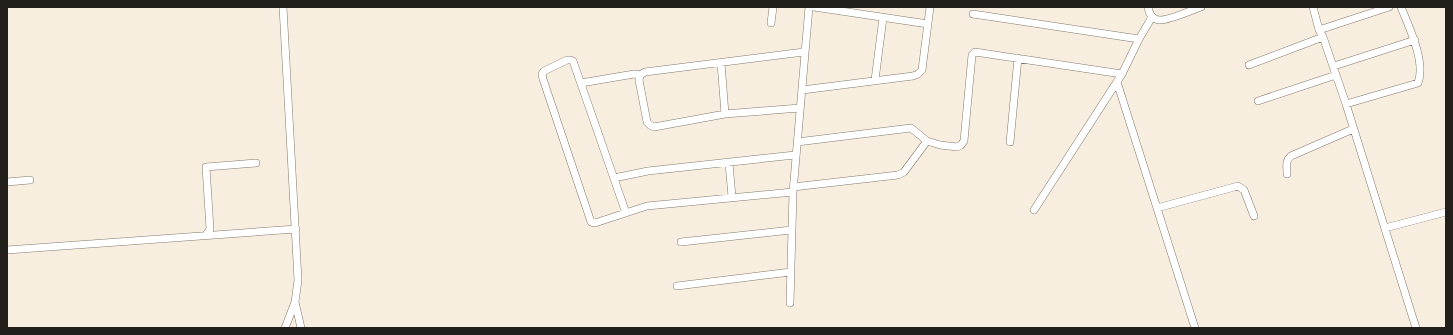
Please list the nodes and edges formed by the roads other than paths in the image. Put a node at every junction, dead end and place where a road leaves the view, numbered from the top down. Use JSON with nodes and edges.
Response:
{"nodes":[{"id":1,"x":284,"y":7,"type":"edge"},
{"id":2,"x":773,"y":7,"type":"edge"},
{"id":3,"x":809,"y":7,"type":"edge"},
{"id":4,"x":814,"y":7,"type":"edge"},
{"id":5,"x":930,"y":7,"type":"edge"},
{"id":6,"x":1148,"y":7,"type":"edge"},
{"id":7,"x":1201,"y":7,"type":"edge"},
{"id":8,"x":1313,"y":7,"type":"edge"},
{"id":9,"x":1389,"y":7,"type":"edge"},
{"id":10,"x":1401,"y":7,"type":"edge"},
{"id":11,"x":973,"y":14,"type":"dead end"},
{"id":12,"x":1152,"y":17,"type":"junction"},
{"id":13,"x":883,"y":18,"type":"junction"},
{"id":14,"x":771,"y":23,"type":"dead end"},
{"id":15,"x":928,"y":24,"type":"junction"},
{"id":16,"x":1318,"y":30,"type":"junction"},
{"id":17,"x":1324,"y":37,"type":"junction"},
{"id":18,"x":1139,"y":39,"type":"junction"},
{"id":19,"x":1415,"y":40,"type":"junction"},
{"id":20,"x":804,"y":52,"type":"junction"},
{"id":21,"x":1018,"y":58,"type":"junction"},
{"id":22,"x":721,"y":63,"type":"junction"},
{"id":23,"x":1248,"y":65,"type":"dead end"},
{"id":24,"x":1334,"y":66,"type":"junction"},
{"id":25,"x":1122,"y":74,"type":"junction"},
{"id":26,"x":640,"y":75,"type":"junction"},
{"id":27,"x":1336,"y":76,"type":"junction"},
{"id":28,"x":874,"y":80,"type":"junction"},
{"id":29,"x":1117,"y":82,"type":"junction"},
{"id":30,"x":581,"y":83,"type":"junction"},
{"id":31,"x":802,"y":90,"type":"junction"},
{"id":32,"x":1258,"y":101,"type":"dead end"},
{"id":33,"x":1346,"y":104,"type":"junction"},
{"id":34,"x":800,"y":108,"type":"junction"},
{"id":35,"x":725,"y":114,"type":"junction"},
{"id":36,"x":1354,"y":129,"type":"junction"},
{"id":37,"x":927,"y":141,"type":"junction"},
{"id":38,"x":796,"y":142,"type":"junction"},
{"id":39,"x":1010,"y":142,"type":"dead end"},
{"id":40,"x":795,"y":155,"type":"junction"},
{"id":41,"x":729,"y":163,"type":"junction"},
{"id":42,"x":256,"y":164,"type":"dead end"},
{"id":43,"x":1287,"y":174,"type":"dead end"},
{"id":44,"x":614,"y":178,"type":"junction"},
{"id":45,"x":30,"y":180,"type":"dead end"},
{"id":46,"x":7,"y":182,"type":"edge"},
{"id":47,"x":793,"y":189,"type":"junction"},
{"id":48,"x":732,"y":197,"type":"junction"},
{"id":49,"x":1157,"y":208,"type":"junction"},
{"id":50,"x":1034,"y":210,"type":"dead end"},
{"id":51,"x":1446,"y":212,"type":"edge"},
{"id":52,"x":626,"y":213,"type":"junction"},
{"id":53,"x":1254,"y":216,"type":"dead end"},
{"id":54,"x":1385,"y":228,"type":"junction"},
{"id":55,"x":296,"y":229,"type":"junction"},
{"id":56,"x":791,"y":230,"type":"junction"},
{"id":57,"x":206,"y":235,"type":"junction"},
{"id":58,"x":681,"y":242,"type":"dead end"},
{"id":59,"x":7,"y":250,"type":"edge"},
{"id":60,"x":791,"y":272,"type":"junction"},
{"id":61,"x":677,"y":286,"type":"dead end"},
{"id":62,"x":295,"y":302,"type":"junction"},
{"id":63,"x":790,"y":303,"type":"dead end"},
{"id":64,"x":285,"y":328,"type":"edge"},
{"id":65,"x":301,"y":328,"type":"edge"},
{"id":66,"x":1195,"y":328,"type":"edge"},
{"id":67,"x":1416,"y":328,"type":"edge"}],
"edges":[{"from":1,"to":55,"type":"street"},
{"from":2,"to":14,"type":"street"},
{"from":3,"to":20,"type":"street"},
{"from":4,"to":13,"type":"street"},
{"from":5,"to":15,"type":"street"},
{"from":6,"to":12,"type":"street"},
{"from":7,"to":12,"type":"street"},
{"from":8,"to":16,"type":"street"},
{"from":9,"to":16,"type":"street"},
{"from":10,"to":19,"type":"street"},
{"from":11,"to":18,"type":"street"},
{"from":12,"to":18,"type":"street"},
{"from":13,"to":15,"type":"street"},
{"from":13,"to":28,"type":"street"},
{"from":15,"to":28,"type":"street"},
{"from":16,"to":17,"type":"street"},
{"from":17,"to":23,"type":"street"},
{"from":17,"to":24,"type":"street"},
{"from":18,"to":25,"type":"street"},
{"from":19,"to":24,"type":"street"},
{"from":19,"to":33,"type":"street"},
{"from":20,"to":22,"type":"street"},
{"from":20,"to":31,"type":"street"},
{"from":21,"to":25,"type":"street"},
{"from":21,"to":37,"type":"street"},
{"from":21,"to":39,"type":"street"},
{"from":22,"to":26,"type":"street"},
{"from":22,"to":35,"type":"street"},
{"from":24,"to":27,"type":"street"},
{"from":25,"to":29,"type":"street"},
{"from":26,"to":30,"type":"street"},
{"from":26,"to":35,"type":"street"},
{"from":27,"to":32,"type":"street"},
{"from":27,"to":33,"type":"street"},
{"from":28,"to":31,"type":"street"},
{"from":29,"to":49,"type":"street"},
{"from":29,"to":50,"type":"street"},
{"from":30,"to":44,"type":"street"},
{"from":30,"to":52,"type":"street"},
{"from":31,"to":34,"type":"street"},
{"from":33,"to":36,"type":"street"},
{"from":34,"to":35,"type":"street"},
{"from":34,"to":38,"type":"street"},
{"from":36,"to":43,"type":"street"},
{"from":36,"to":54,"type":"street"},
{"from":37,"to":38,"type":"street"},
{"from":37,"to":47,"type":"street"},
{"from":38,"to":40,"type":"street"},
{"from":40,"to":41,"type":"street"},
{"from":40,"to":47,"type":"street"},
{"from":41,"to":44,"type":"street"},
{"from":41,"to":48,"type":"street"},
{"from":42,"to":57,"type":"street"},
{"from":44,"to":52,"type":"street"},
{"from":45,"to":46,"type":"street"},
{"from":47,"to":48,"type":"street"},
{"from":47,"to":56,"type":"street"},
{"from":48,"to":52,"type":"street"},
{"from":49,"to":53,"type":"street"},
{"from":49,"to":66,"type":"street"},
{"from":51,"to":54,"type":"street"},
{"from":54,"to":67,"type":"street"},
{"from":55,"to":57,"type":"street"},
{"from":55,"to":62,"type":"street"},
{"from":56,"to":58,"type":"street"},
{"from":56,"to":60,"type":"street"},
{"from":57,"to":59,"type":"street"},
{"from":60,"to":61,"type":"street"},
{"from":60,"to":63,"type":"street"},
{"from":62,"to":64,"type":"street"},
{"from":62,"to":65,"type":"street"}]}
